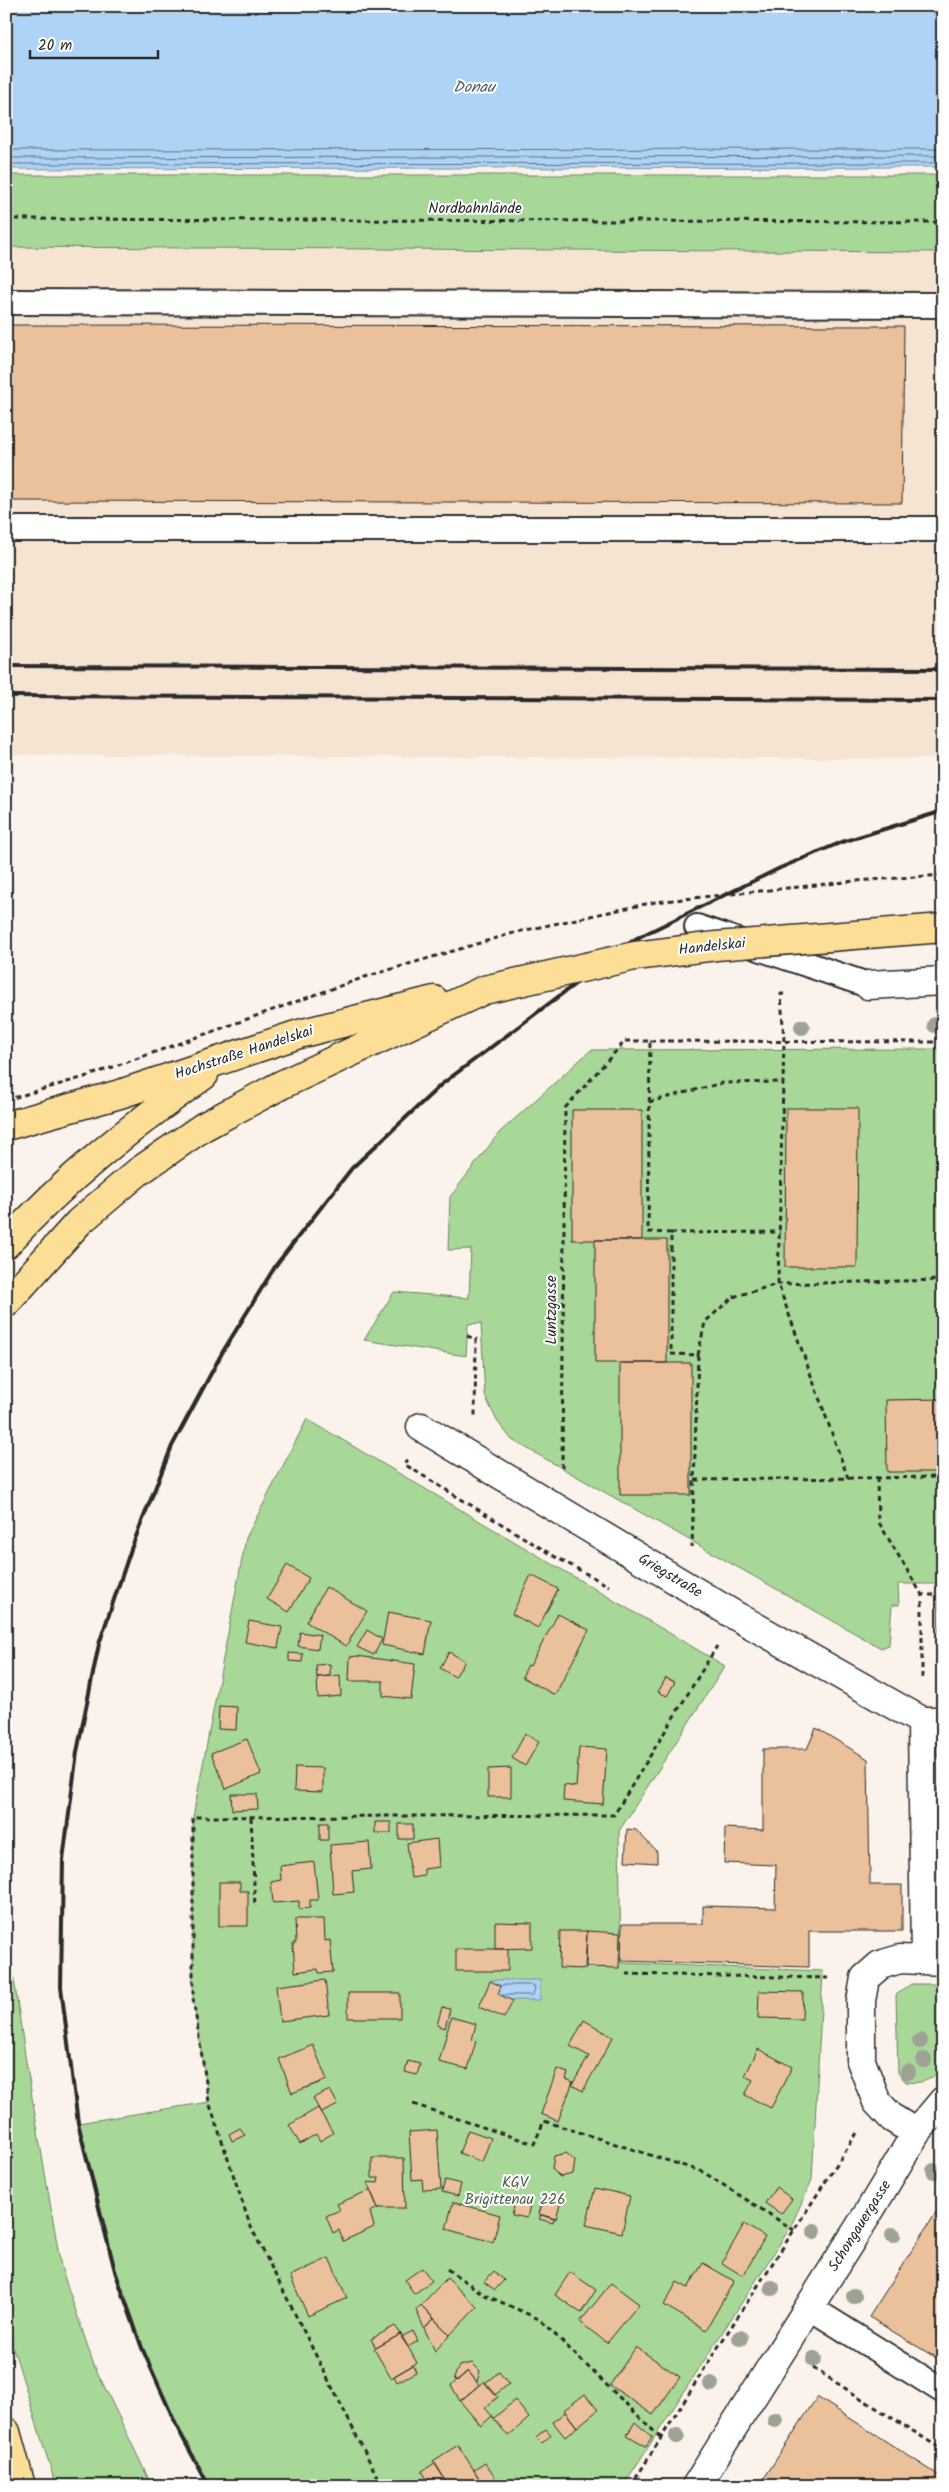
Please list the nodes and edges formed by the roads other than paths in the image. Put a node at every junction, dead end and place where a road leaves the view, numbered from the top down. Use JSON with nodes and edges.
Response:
{"nodes":[{"id":1,"x":6,"y":302,"type":"edge"},
{"id":2,"x":943,"y":305,"type":"edge"},
{"id":3,"x":6,"y":529,"type":"edge"},
{"id":4,"x":943,"y":529,"type":"edge"},
{"id":5,"x":697,"y":927,"type":"dead end"},
{"id":6,"x":943,"y":928,"type":"edge"},
{"id":7,"x":943,"y":981,"type":"edge"},
{"id":8,"x":868,"y":985,"type":"joint"},
{"id":9,"x":484,"y":990,"type":"junction"},
{"id":10,"x":228,"y":1059,"type":"junction"},
{"id":11,"x":6,"y":1126,"type":"edge"},
{"id":12,"x":6,"y":1244,"type":"edge"},
{"id":13,"x":6,"y":1303,"type":"edge"},
{"id":14,"x":421,"y":1426,"type":"dead end"},
{"id":15,"x":932,"y":1721,"type":"edge"},
{"id":16,"x":934,"y":1960,"type":"edge"},
{"id":17,"x":943,"y":2101,"type":"edge"},
{"id":18,"x":916,"y":2133,"type":"junction"},
{"id":19,"x":809,"y":2307,"type":"junction"},
{"id":20,"x":943,"y":2391,"type":"edge"},
{"id":21,"x":6,"y":2432,"type":"edge"},
{"id":22,"x":21,"y":2486,"type":"edge"},
{"id":23,"x":696,"y":2486,"type":"edge"}],
"edges":[{"from":1,"to":2,"type":"lane"},
{"from":3,"to":4,"type":"lane"},
{"from":5,"to":8,"type":"lane"},
{"from":6,"to":9,"type":"highway","name":"Handelskai","bridge":true},
{"from":7,"to":8,"type":"street"},
{"from":9,"to":10,"type":"highway","name":"Hochstraße Handelskai"},
{"from":9,"to":13,"type":"highway"},
{"from":10,"to":11,"type":"highway","name":"Hochstraße Handelskai"},
{"from":10,"to":12,"type":"highway"},
{"from":14,"to":15,"type":"street","name":"Griegstraße"},
{"from":15,"to":16,"type":"street"},
{"from":16,"to":18,"type":"street"},
{"from":17,"to":18,"type":"street"},
{"from":18,"to":19,"type":"street","name":"Schongauergasse"},
{"from":19,"to":20,"type":"lane"},
{"from":19,"to":23,"type":"street","name":"Schongauergasse"},
{"from":21,"to":22,"type":"highway"}]}
